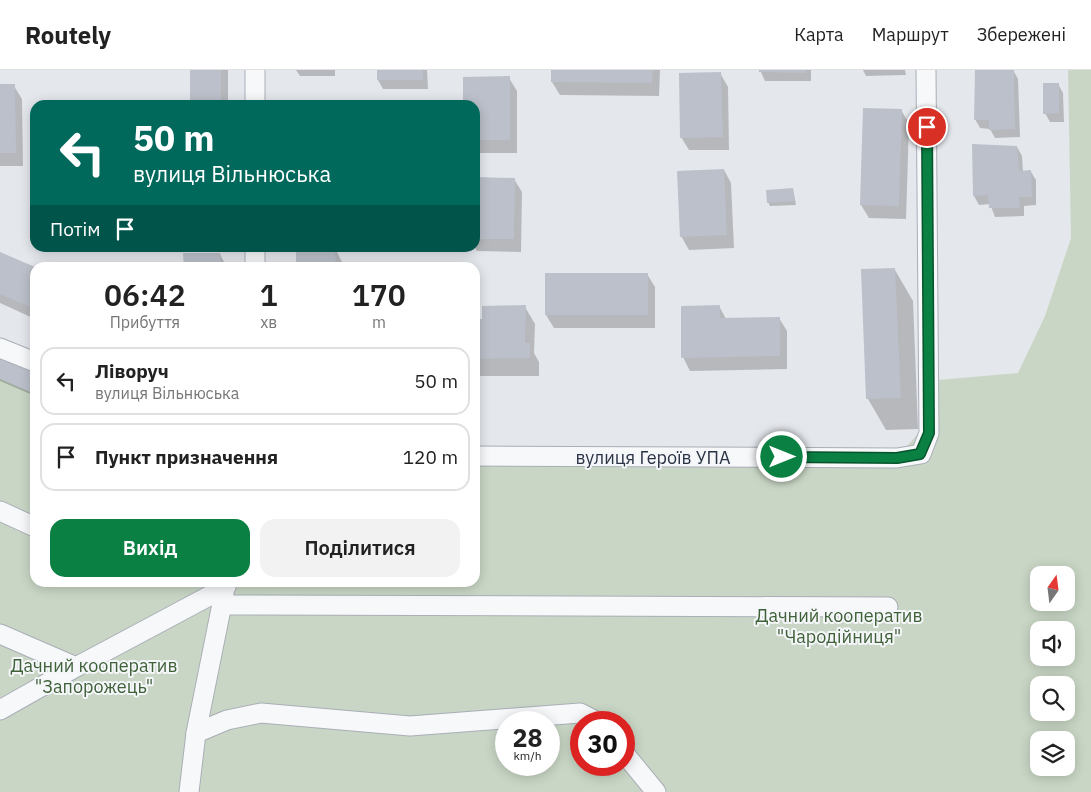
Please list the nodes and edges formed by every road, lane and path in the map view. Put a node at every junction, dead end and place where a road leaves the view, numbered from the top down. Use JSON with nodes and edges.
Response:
{"nodes":[{"id":1,"x":255,"y":70,"type":"edge"},
{"id":2,"x":926,"y":70,"type":"edge"},
{"id":3,"x":255,"y":100,"type":"edge"},
{"id":4,"x":0,"y":348,"type":"edge"},
{"id":5,"x":30,"y":360,"type":"edge"},
{"id":6,"x":480,"y":456,"type":"edge"},
{"id":7,"x":0,"y":512,"type":"edge"},
{"id":8,"x":30,"y":525,"type":"edge"},
{"id":9,"x":222,"y":589,"type":"edge"},
{"id":10,"x":888,"y":607,"type":"dead end"},
{"id":11,"x":0,"y":634,"type":"edge"},
{"id":12,"x":76,"y":666,"type":"junction"},
{"id":13,"x":0,"y":710,"type":"edge"},
{"id":14,"x":570,"y":714,"type":"edge"},
{"id":15,"x":196,"y":732,"type":"junction"},
{"id":16,"x":635,"y":766,"type":"edge"},
{"id":17,"x":189,"y":792,"type":"edge"},
{"id":18,"x":656,"y":792,"type":"edge"}],
"edges":[{"from":1,"to":3,"type":"street"},
{"from":2,"to":6,"type":"street","name":"вулиця Героїв УПА"},
{"from":4,"to":5,"type":"street"},
{"from":7,"to":8,"type":"street"},
{"from":9,"to":10,"type":"street"},
{"from":9,"to":12,"type":"street"},
{"from":9,"to":15,"type":"street"},
{"from":11,"to":12,"type":"street"},
{"from":12,"to":13,"type":"street"},
{"from":14,"to":15,"type":"street"},
{"from":15,"to":17,"type":"street"},
{"from":16,"to":18,"type":"street"}]}
